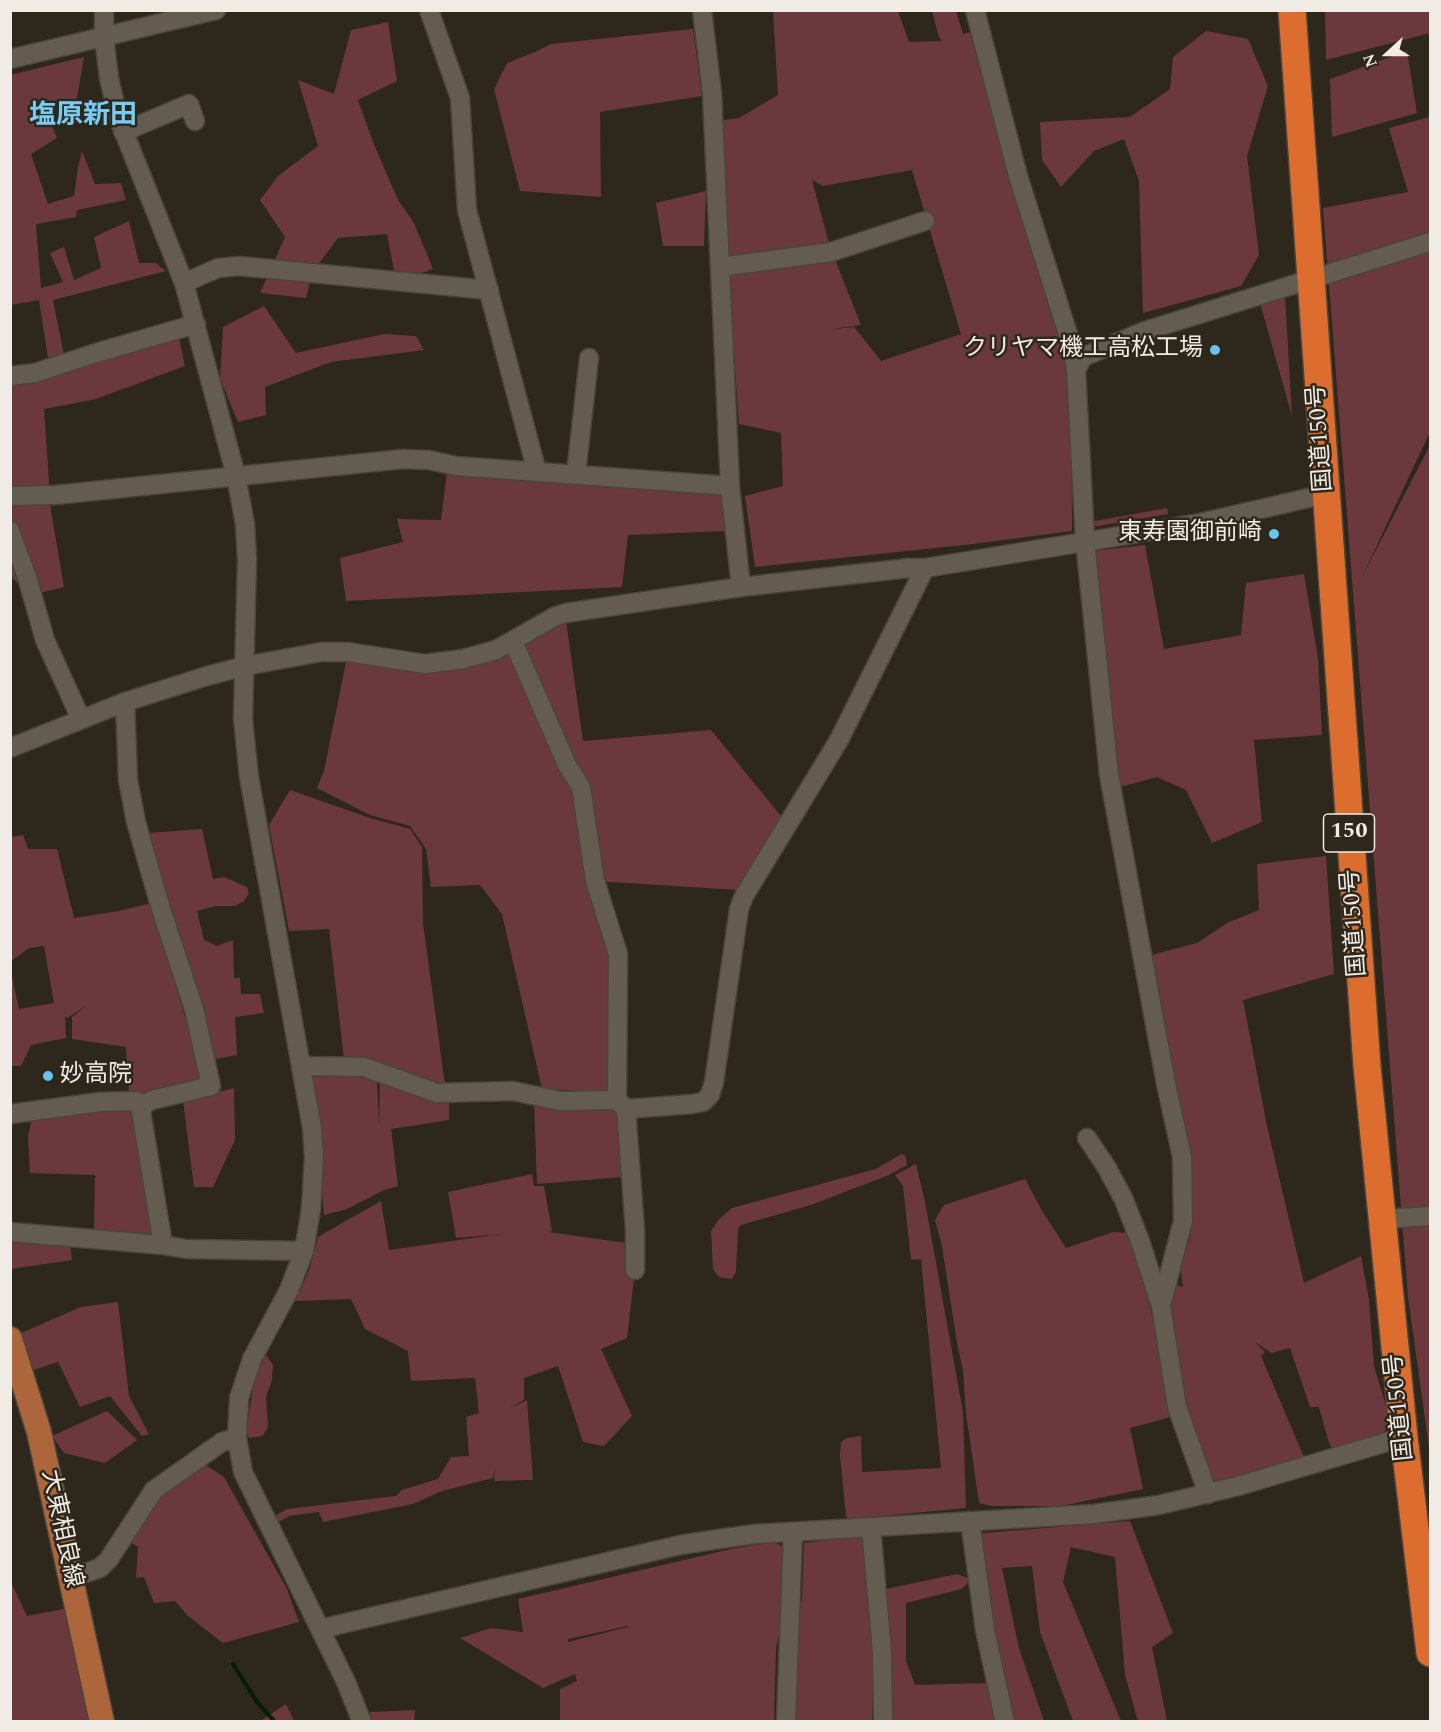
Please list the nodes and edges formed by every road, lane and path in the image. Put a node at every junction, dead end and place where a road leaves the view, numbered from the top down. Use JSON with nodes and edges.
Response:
{"nodes":[{"id":1,"x":104,"y":10,"type":"edge"},
{"id":2,"x":216,"y":10,"type":"edge"},
{"id":3,"x":429,"y":10,"type":"edge"},
{"id":4,"x":702,"y":10,"type":"edge"},
{"id":5,"x":975,"y":10,"type":"edge"},
{"id":6,"x":1292,"y":10,"type":"edge"},
{"id":7,"x":104,"y":37,"type":"junction"},
{"id":8,"x":10,"y":59,"type":"edge"},
{"id":9,"x":195,"y":122,"type":"dead end"},
{"id":10,"x":123,"y":132,"type":"junction"},
{"id":11,"x":925,"y":221,"type":"dead end"},
{"id":12,"x":1431,"y":242,"type":"edge"},
{"id":13,"x":720,"y":267,"type":"junction"},
{"id":14,"x":1312,"y":278,"type":"junction"},
{"id":15,"x":184,"y":283,"type":"junction"},
{"id":16,"x":489,"y":290,"type":"junction"},
{"id":17,"x":196,"y":324,"type":"junction"},
{"id":18,"x":589,"y":358,"type":"dead end"},
{"id":19,"x":1076,"y":370,"type":"junction"},
{"id":20,"x":10,"y":376,"type":"edge"},
{"id":21,"x":537,"y":472,"type":"junction"},
{"id":22,"x":576,"y":474,"type":"junction"},
{"id":23,"x":236,"y":476,"type":"junction"},
{"id":24,"x":730,"y":486,"type":"junction"},
{"id":25,"x":1326,"y":494,"type":"junction"},
{"id":26,"x":10,"y":496,"type":"edge"},
{"id":27,"x":10,"y":531,"type":"edge"},
{"id":28,"x":1085,"y":541,"type":"junction"},
{"id":29,"x":925,"y":568,"type":"junction"},
{"id":30,"x":741,"y":587,"type":"junction"},
{"id":31,"x":513,"y":641,"type":"junction"},
{"id":32,"x":245,"y":666,"type":"junction"},
{"id":33,"x":125,"y":702,"type":"junction"},
{"id":34,"x":81,"y":719,"type":"junction"},
{"id":35,"x":10,"y":748,"type":"edge"},
{"id":36,"x":301,"y":1066,"type":"junction"},
{"id":37,"x":145,"y":1104,"type":"junction"},
{"id":38,"x":622,"y":1105,"type":"junction"},
{"id":39,"x":10,"y":1114,"type":"edge"},
{"id":40,"x":1087,"y":1138,"type":"dead end"},
{"id":41,"x":1431,"y":1216,"type":"edge"},
{"id":42,"x":1382,"y":1219,"type":"junction"},
{"id":43,"x":10,"y":1232,"type":"edge"},
{"id":44,"x":163,"y":1245,"type":"junction"},
{"id":45,"x":304,"y":1251,"type":"junction"},
{"id":46,"x":635,"y":1270,"type":"dead end"},
{"id":47,"x":1161,"y":1306,"type":"junction"},
{"id":48,"x":10,"y":1339,"type":"edge"},
{"id":49,"x":16,"y":1375,"type":"edge"},
{"id":50,"x":1404,"y":1437,"type":"junction"},
{"id":51,"x":237,"y":1438,"type":"junction"},
{"id":52,"x":1208,"y":1494,"type":"junction"},
{"id":53,"x":970,"y":1521,"type":"junction"},
{"id":54,"x":871,"y":1527,"type":"junction"},
{"id":55,"x":794,"y":1532,"type":"junction"},
{"id":56,"x":71,"y":1578,"type":"junction"},
{"id":57,"x":320,"y":1629,"type":"junction"},
{"id":58,"x":1431,"y":1653,"type":"edge"},
{"id":59,"x":102,"y":1722,"type":"edge"},
{"id":60,"x":362,"y":1722,"type":"edge"},
{"id":61,"x":786,"y":1722,"type":"edge"},
{"id":62,"x":883,"y":1722,"type":"edge"},
{"id":63,"x":1005,"y":1722,"type":"edge"}],
"edges":[{"from":1,"to":7,"type":"street"},
{"from":2,"to":7,"type":"street"},
{"from":3,"to":16,"type":"street"},
{"from":4,"to":13,"type":"street"},
{"from":5,"to":19,"type":"street"},
{"from":6,"to":14,"type":"highway","name":"国道150号","number":"150"},
{"from":7,"to":8,"type":"street"},
{"from":7,"to":10,"type":"street"},
{"from":9,"to":10,"type":"street"},
{"from":10,"to":15,"type":"street"},
{"from":11,"to":13,"type":"street"},
{"from":12,"to":14,"type":"street"},
{"from":13,"to":24,"type":"street"},
{"from":14,"to":19,"type":"street"},
{"from":14,"to":25,"type":"highway","name":"国道150号","number":"150"},
{"from":15,"to":16,"type":"street"},
{"from":15,"to":17,"type":"street"},
{"from":16,"to":21,"type":"street"},
{"from":17,"to":20,"type":"street"},
{"from":17,"to":23,"type":"street"},
{"from":18,"to":22,"type":"street"},
{"from":19,"to":28,"type":"street"},
{"from":21,"to":22,"type":"street"},
{"from":21,"to":23,"type":"street"},
{"from":22,"to":24,"type":"street"},
{"from":23,"to":26,"type":"street"},
{"from":23,"to":32,"type":"street"},
{"from":24,"to":30,"type":"street"},
{"from":25,"to":28,"type":"street"},
{"from":25,"to":42,"type":"highway","name":"国道150号","number":"150"},
{"from":27,"to":34,"type":"street"},
{"from":28,"to":29,"type":"street"},
{"from":28,"to":47,"type":"street"},
{"from":29,"to":30,"type":"street"},
{"from":29,"to":38,"type":"street"},
{"from":30,"to":31,"type":"street"},
{"from":31,"to":32,"type":"street"},
{"from":31,"to":38,"type":"street"},
{"from":32,"to":33,"type":"street"},
{"from":32,"to":36,"type":"street"},
{"from":33,"to":34,"type":"street"},
{"from":33,"to":37,"type":"street"},
{"from":34,"to":35,"type":"street"},
{"from":36,"to":38,"type":"street"},
{"from":36,"to":45,"type":"street"},
{"from":37,"to":39,"type":"street"},
{"from":37,"to":44,"type":"street"},
{"from":38,"to":46,"type":"street"},
{"from":40,"to":47,"type":"street"},
{"from":41,"to":42,"type":"street"},
{"from":42,"to":50,"type":"highway","name":"国道150号","number":"150"},
{"from":43,"to":44,"type":"street"},
{"from":44,"to":45,"type":"street"},
{"from":45,"to":51,"type":"street"},
{"from":47,"to":52,"type":"street"},
{"from":48,"to":49,"type":"main road","name":"大東相良線"},
{"from":49,"to":56,"type":"main road","name":"大東相良線"},
{"from":50,"to":52,"type":"street"},
{"from":50,"to":58,"type":"highway","name":"国道150号","number":"150"},
{"from":51,"to":56,"type":"street"},
{"from":51,"to":57,"type":"street"},
{"from":52,"to":53,"type":"street"},
{"from":53,"to":54,"type":"street"},
{"from":53,"to":63,"type":"street"},
{"from":54,"to":55,"type":"street"},
{"from":54,"to":62,"type":"street"},
{"from":55,"to":57,"type":"street"},
{"from":55,"to":61,"type":"street"},
{"from":56,"to":59,"type":"main road","name":"大東相良線"},
{"from":57,"to":60,"type":"street"}]}
